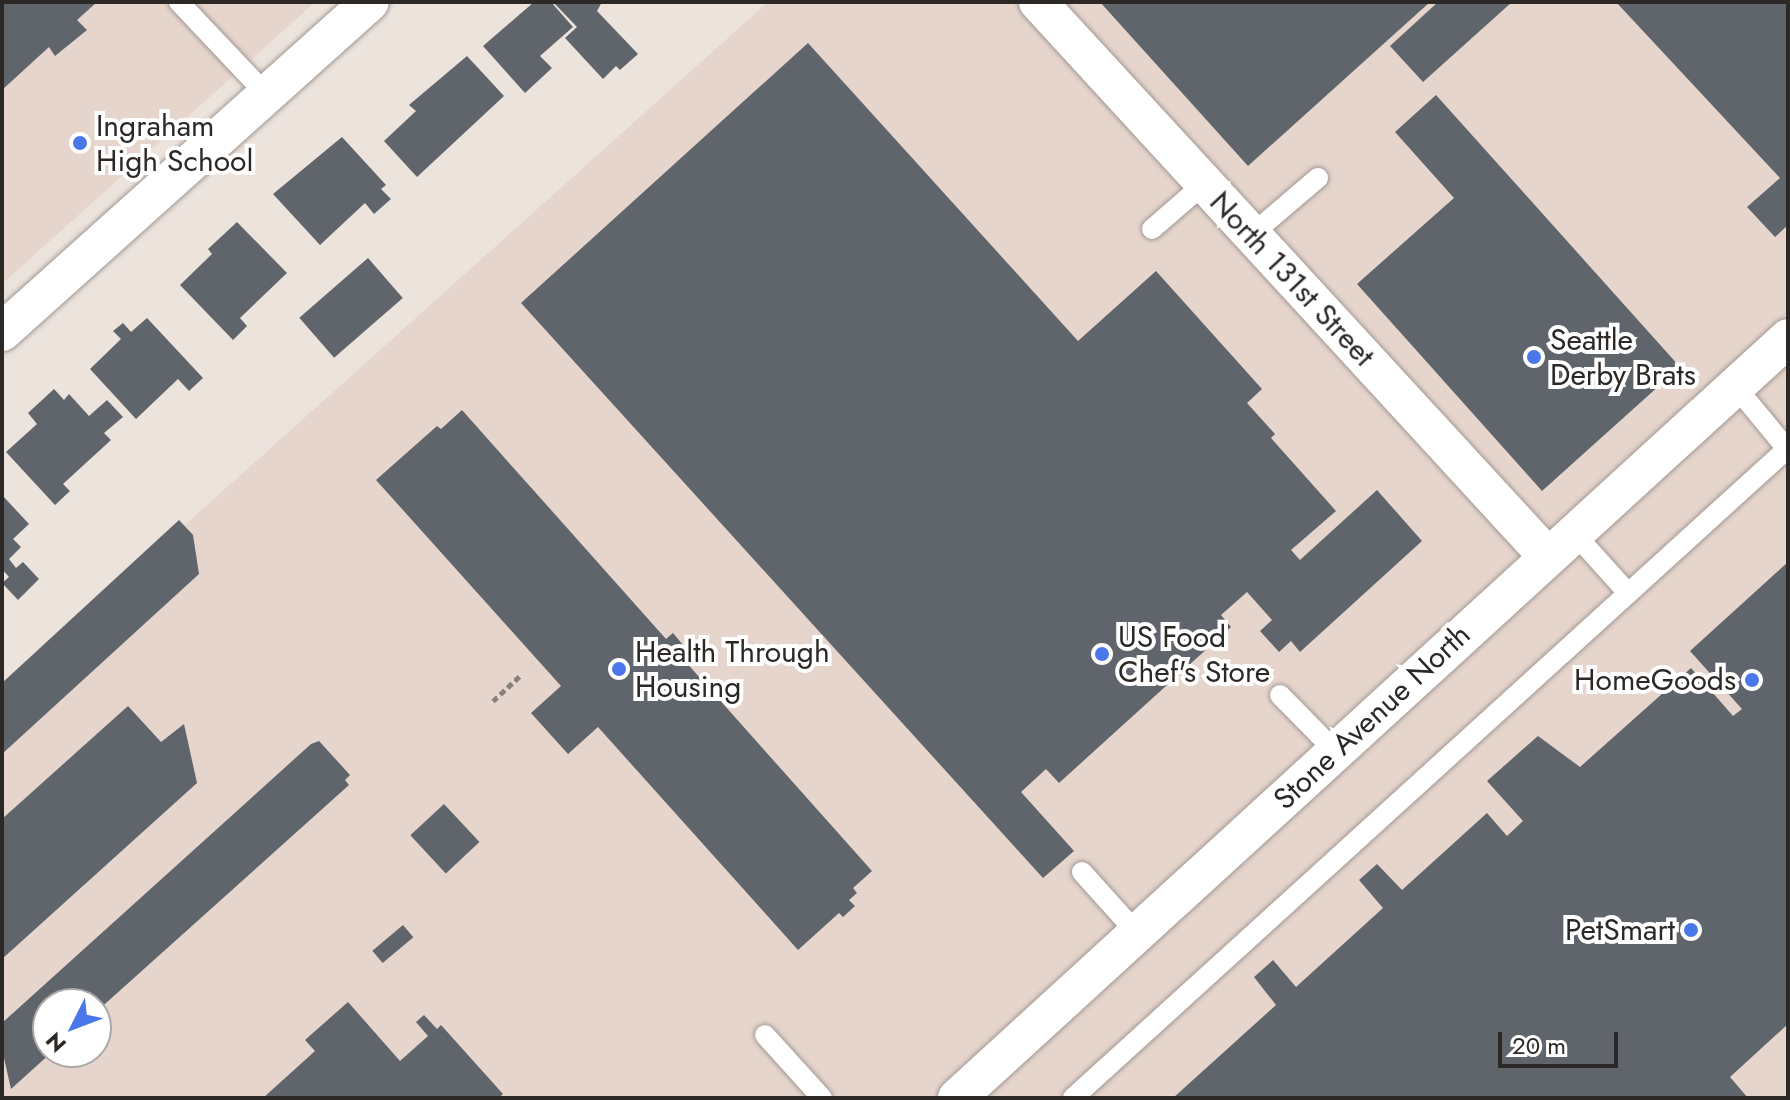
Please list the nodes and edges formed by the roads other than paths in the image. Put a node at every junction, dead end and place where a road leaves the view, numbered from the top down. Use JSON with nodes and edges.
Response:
{"nodes":[{"id":1,"x":179,"y":2,"type":"edge"},
{"id":2,"x":370,"y":2,"type":"edge"},
{"id":3,"x":1038,"y":2,"type":"edge"},
{"id":4,"x":266,"y":94,"type":"junction"},
{"id":5,"x":1318,"y":178,"type":"dead end"},
{"id":6,"x":1204,"y":184,"type":"junction"},
{"id":7,"x":1152,"y":229,"type":"dead end"},
{"id":8,"x":1251,"y":235,"type":"junction"},
{"id":9,"x":2,"y":332,"type":"edge"},
{"id":10,"x":1788,"y":338,"type":"edge"},
{"id":11,"x":1735,"y":386,"type":"junction"},
{"id":12,"x":1560,"y":545,"type":"junction"},
{"id":13,"x":1628,"y":593,"type":"junction"},
{"id":14,"x":1280,"y":695,"type":"dead end"},
{"id":15,"x":1335,"y":751,"type":"junction"},
{"id":16,"x":1082,"y":872,"type":"dead end"},
{"id":17,"x":1137,"y":933,"type":"junction"},
{"id":18,"x":765,"y":1035,"type":"dead end"},
{"id":19,"x":822,"y":1098,"type":"edge"},
{"id":20,"x":957,"y":1098,"type":"edge"},
{"id":21,"x":1073,"y":1098,"type":"edge"}],
"edges":[{"from":1,"to":4,"type":"lane"},
{"from":2,"to":4,"type":"street"},
{"from":3,"to":6,"type":"street","name":"North 131st Street"},
{"from":4,"to":9,"type":"street"},
{"from":5,"to":8,"type":"lane"},
{"from":6,"to":7,"type":"lane"},
{"from":6,"to":8,"type":"street","name":"North 131st Street"},
{"from":8,"to":12,"type":"street","name":"North 131st Street"},
{"from":10,"to":11,"type":"street","name":"Stone Avenue North"},
{"from":11,"to":12,"type":"street","name":"Stone Avenue North"},
{"from":11,"to":13,"type":"lane"},
{"from":12,"to":13,"type":"lane"},
{"from":12,"to":15,"type":"street","name":"Stone Avenue North"},
{"from":13,"to":21,"type":"lane"},
{"from":14,"to":15,"type":"lane"},
{"from":15,"to":17,"type":"street","name":"Stone Avenue North"},
{"from":16,"to":17,"type":"lane"},
{"from":17,"to":20,"type":"street","name":"Stone Avenue North"},
{"from":18,"to":19,"type":"lane"}]}
